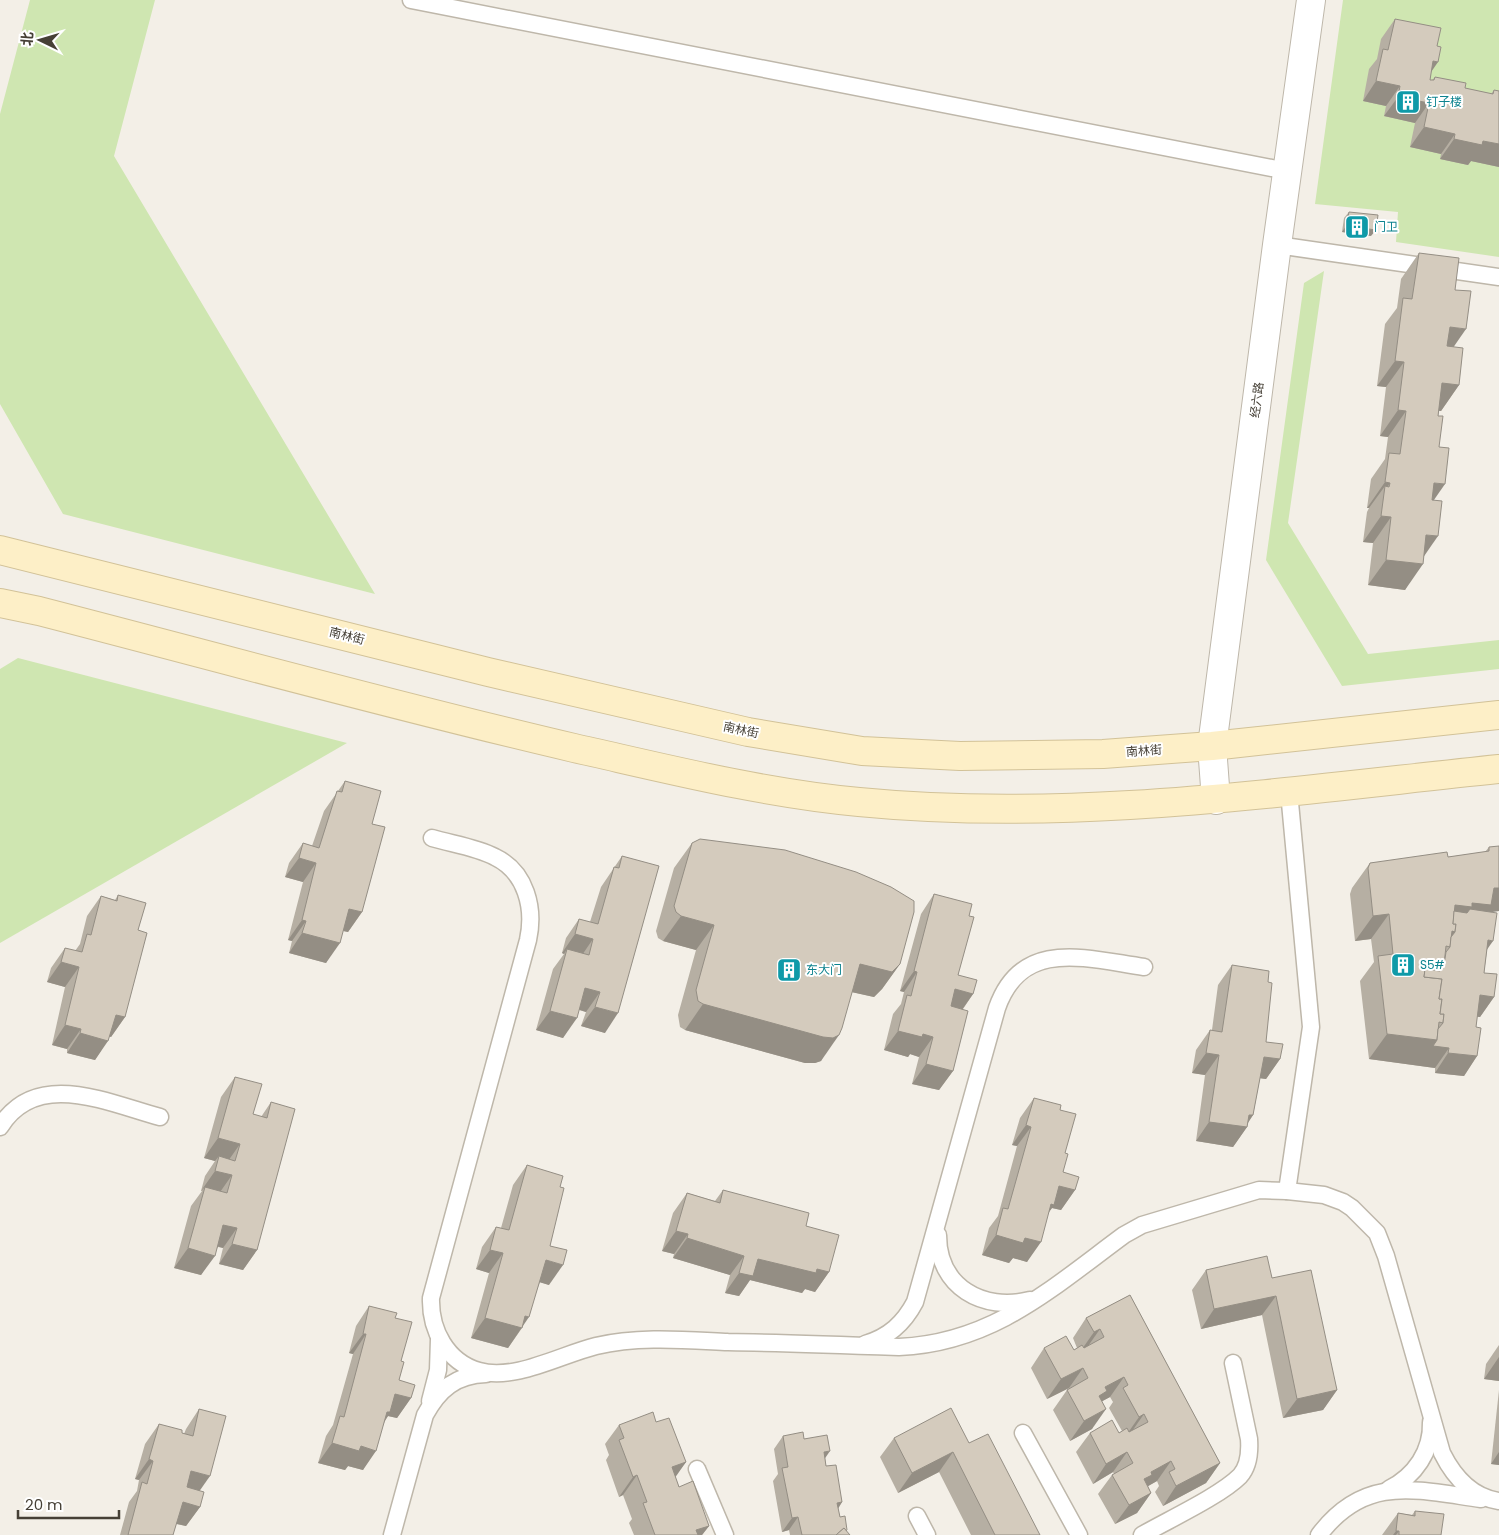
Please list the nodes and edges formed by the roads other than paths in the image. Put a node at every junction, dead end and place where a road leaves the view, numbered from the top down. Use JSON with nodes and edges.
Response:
{"nodes":[{"id":1,"x":411,"y":0,"type":"edge"},
{"id":2,"x":1311,"y":0,"type":"edge"},
{"id":3,"x":1287,"y":171,"type":"junction"},
{"id":4,"x":1277,"y":245,"type":"junction"},
{"id":5,"x":1499,"y":277,"type":"edge"},
{"id":6,"x":0,"y":550,"type":"edge"},
{"id":7,"x":0,"y":603,"type":"edge"},
{"id":8,"x":1499,"y":714,"type":"edge"},
{"id":9,"x":1212,"y":746,"type":"junction"},
{"id":10,"x":1499,"y":769,"type":"edge"},
{"id":11,"x":1289,"y":792,"type":"junction"},
{"id":12,"x":1216,"y":800,"type":"junction"},
{"id":13,"x":432,"y":838,"type":"dead end"},
{"id":14,"x":1144,"y":967,"type":"dead end"},
{"id":15,"x":160,"y":1117,"type":"dead end"},
{"id":16,"x":0,"y":1127,"type":"edge"},
{"id":17,"x":1287,"y":1191,"type":"junction"},
{"id":18,"x":938,"y":1220,"type":"junction"},
{"id":19,"x":1040,"y":1296,"type":"junction"},
{"id":20,"x":439,"y":1339,"type":"junction"},
{"id":21,"x":859,"y":1346,"type":"junction"},
{"id":22,"x":1233,"y":1363,"type":"dead end"},
{"id":23,"x":489,"y":1374,"type":"junction"},
{"id":24,"x":1431,"y":1412,"type":"junction"},
{"id":25,"x":426,"y":1415,"type":"junction"},
{"id":26,"x":1023,"y":1434,"type":"dead end"},
{"id":27,"x":696,"y":1469,"type":"dead end"},
{"id":28,"x":1384,"y":1491,"type":"junction"},
{"id":29,"x":1497,"y":1501,"type":"edge"},
{"id":30,"x":917,"y":1516,"type":"dead end"},
{"id":31,"x":392,"y":1535,"type":"edge"},
{"id":32,"x":725,"y":1535,"type":"edge"},
{"id":33,"x":927,"y":1535,"type":"edge"},
{"id":34,"x":1080,"y":1535,"type":"edge"},
{"id":35,"x":1142,"y":1535,"type":"edge"},
{"id":36,"x":1319,"y":1535,"type":"edge"}],
"edges":[{"from":1,"to":3,"type":"lane"},
{"from":2,"to":3,"type":"street","name":"经六路"},
{"from":3,"to":4,"type":"street","name":"经六路"},
{"from":4,"to":5,"type":"lane"},
{"from":4,"to":9,"type":"street","name":"经六路"},
{"from":6,"to":9,"type":"main road","name":"南林街"},
{"from":7,"to":12,"type":"main road"},
{"from":8,"to":9,"type":"main road","name":"南林街"},
{"from":9,"to":12,"type":"street","name":"经六路"},
{"from":10,"to":11,"type":"main road"},
{"from":11,"to":12,"type":"main road"},
{"from":11,"to":17,"type":"lane"},
{"from":13,"to":20,"type":"lane"},
{"from":14,"to":18,"type":"lane"},
{"from":15,"to":16,"type":"lane"},
{"from":17,"to":19,"type":"lane"},
{"from":17,"to":24,"type":"lane"},
{"from":18,"to":19,"type":"lane"},
{"from":18,"to":21,"type":"lane"},
{"from":19,"to":21,"type":"lane"},
{"from":20,"to":23,"type":"lane"},
{"from":20,"to":25,"type":"lane"},
{"from":21,"to":23,"type":"lane"},
{"from":22,"to":35,"type":"lane"},
{"from":23,"to":25,"type":"lane"},
{"from":24,"to":28,"type":"lane"},
{"from":24,"to":29,"type":"lane"},
{"from":25,"to":31,"type":"lane"},
{"from":26,"to":34,"type":"lane"},
{"from":27,"to":32,"type":"lane"},
{"from":28,"to":29,"type":"lane"},
{"from":28,"to":36,"type":"lane"},
{"from":30,"to":33,"type":"lane"}]}
